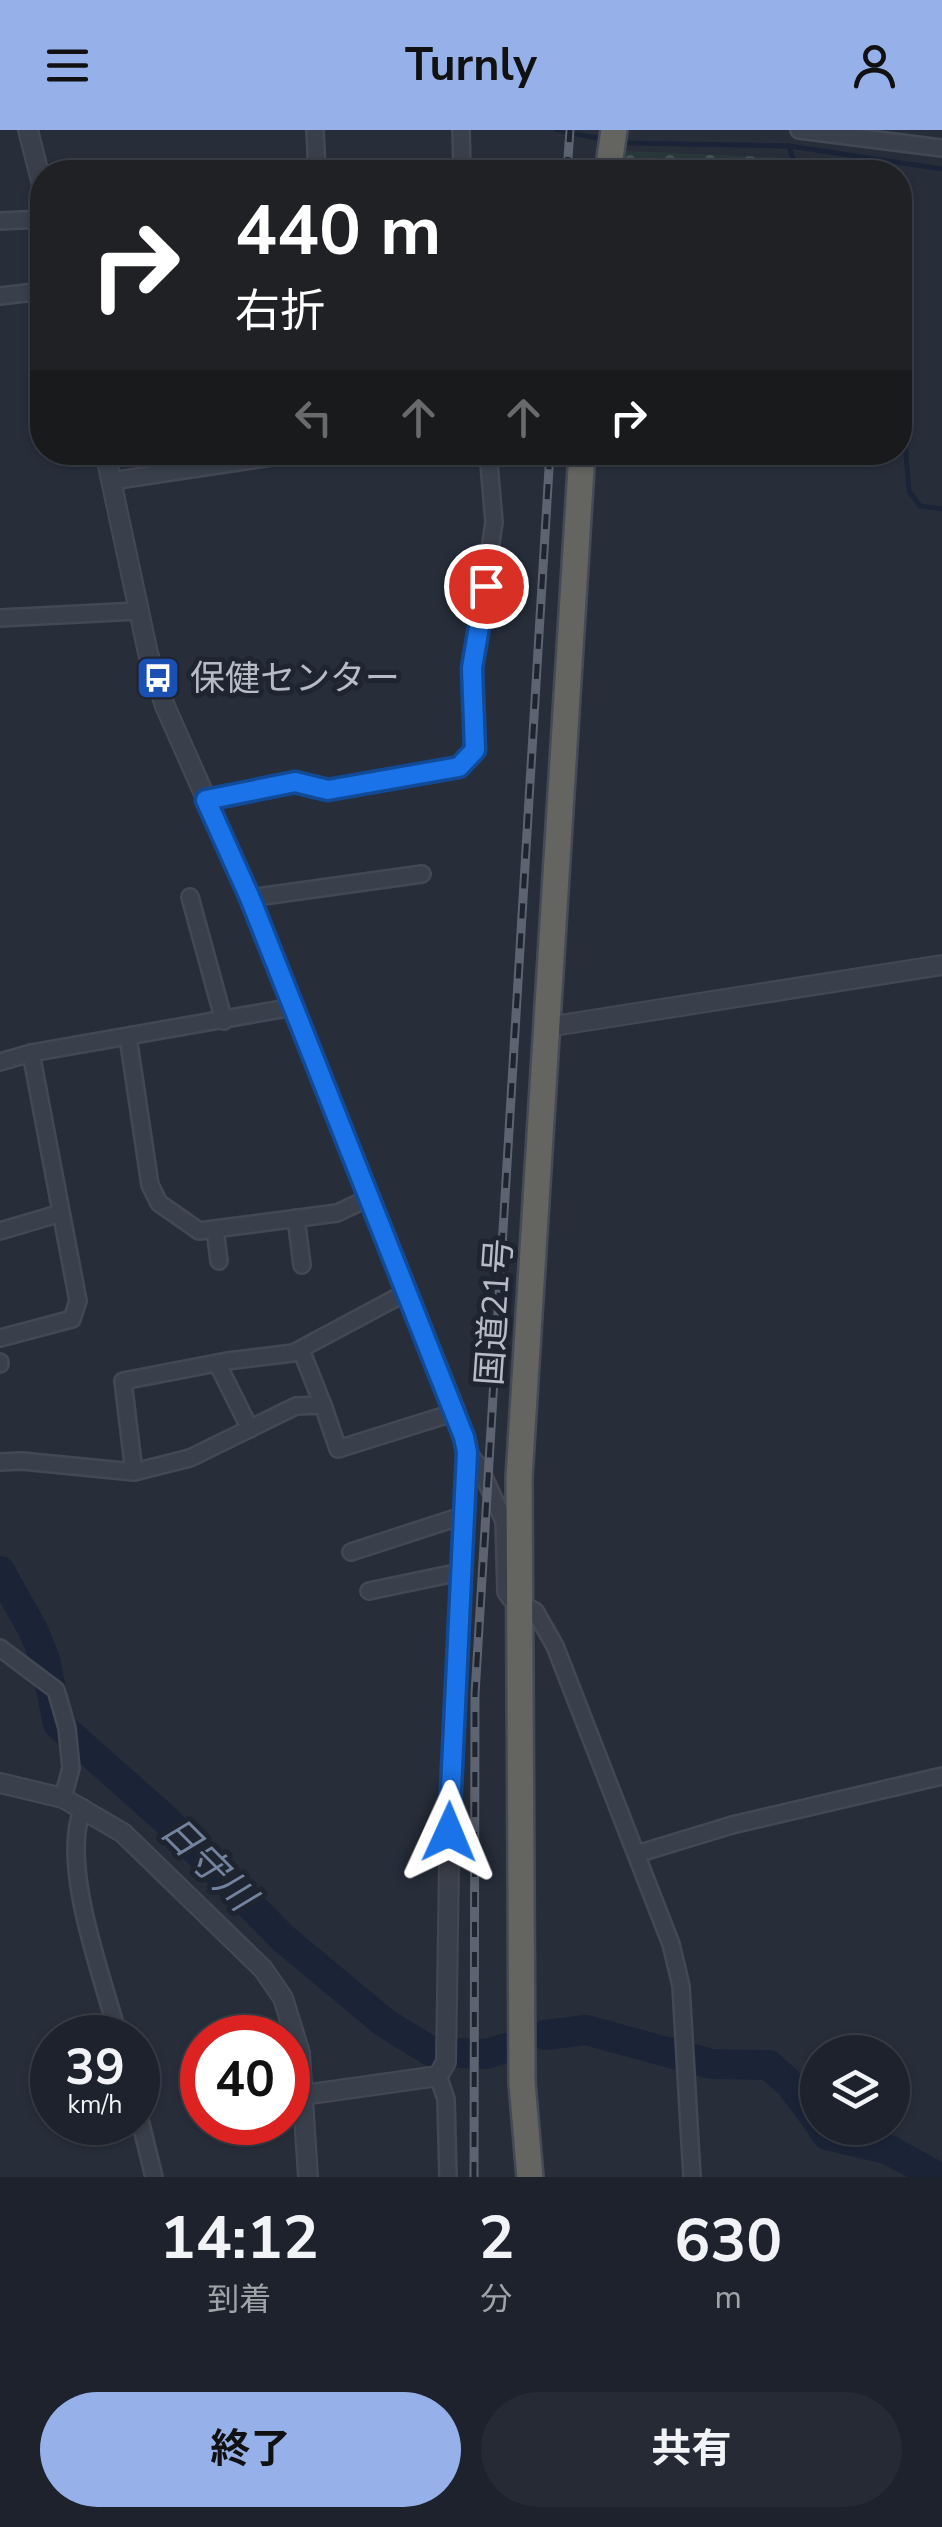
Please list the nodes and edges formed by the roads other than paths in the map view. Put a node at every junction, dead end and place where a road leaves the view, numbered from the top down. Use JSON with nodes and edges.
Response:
{"nodes":[{"id":1,"x":28,"y":130,"type":"edge"},
{"id":2,"x":315,"y":130,"type":"edge"},
{"id":3,"x":461,"y":130,"type":"edge"},
{"id":4,"x":614,"y":130,"type":"edge"},
{"id":5,"x":799,"y":130,"type":"edge"},
{"id":6,"x":942,"y":148,"type":"edge"},
{"id":7,"x":36,"y":160,"type":"edge"},
{"id":8,"x":316,"y":160,"type":"edge"},
{"id":9,"x":462,"y":160,"type":"edge"},
{"id":10,"x":610,"y":160,"type":"edge"},
{"id":11,"x":30,"y":220,"type":"edge"},
{"id":12,"x":0,"y":221,"type":"edge"},
{"id":13,"x":30,"y":293,"type":"edge"},
{"id":14,"x":0,"y":296,"type":"edge"},
{"id":15,"x":108,"y":465,"type":"edge"},
{"id":16,"x":219,"y":465,"type":"edge"},
{"id":17,"x":489,"y":465,"type":"edge"},
{"id":18,"x":581,"y":465,"type":"edge"},
{"id":19,"x":111,"y":481,"type":"junction"},
{"id":20,"x":138,"y":611,"type":"junction"},
{"id":21,"x":0,"y":618,"type":"edge"},
{"id":22,"x":206,"y":800,"type":"junction"},
{"id":23,"x":422,"y":874,"type":"dead end"},
{"id":24,"x":190,"y":897,"type":"dead end"},
{"id":25,"x":250,"y":898,"type":"junction"},
{"id":26,"x":942,"y":965,"type":"edge"},
{"id":27,"x":292,"y":1007,"type":"junction"},
{"id":28,"x":224,"y":1021,"type":"junction"},
{"id":29,"x":547,"y":1027,"type":"junction"},
{"id":30,"x":128,"y":1037,"type":"junction"},
{"id":31,"x":31,"y":1053,"type":"junction"},
{"id":32,"x":0,"y":1062,"type":"edge"},
{"id":33,"x":369,"y":1198,"type":"junction"},
{"id":34,"x":61,"y":1213,"type":"junction"},
{"id":35,"x":296,"y":1218,"type":"junction"},
{"id":36,"x":215,"y":1229,"type":"junction"},
{"id":37,"x":0,"y":1232,"type":"edge"},
{"id":38,"x":220,"y":1261,"type":"dead end"},
{"id":39,"x":302,"y":1264,"type":"dead end"},
{"id":40,"x":408,"y":1292,"type":"junction"},
{"id":41,"x":0,"y":1338,"type":"edge"},
{"id":42,"x":300,"y":1350,"type":"junction"},
{"id":43,"x":217,"y":1363,"type":"junction"},
{"id":44,"x":323,"y":1405,"type":"junction"},
{"id":45,"x":456,"y":1412,"type":"junction"},
{"id":46,"x":250,"y":1429,"type":"junction"},
{"id":47,"x":467,"y":1452,"type":"junction"},
{"id":48,"x":0,"y":1462,"type":"edge"},
{"id":49,"x":134,"y":1472,"type":"junction"},
{"id":50,"x":462,"y":1516,"type":"junction"},
{"id":51,"x":352,"y":1552,"type":"dead end"},
{"id":52,"x":460,"y":1572,"type":"junction"},
{"id":53,"x":369,"y":1591,"type":"dead end"},
{"id":54,"x":520,"y":1602,"type":"junction"},
{"id":55,"x":0,"y":1648,"type":"edge"},
{"id":56,"x":942,"y":1776,"type":"edge"},
{"id":57,"x":0,"y":1783,"type":"edge"},
{"id":58,"x":64,"y":1798,"type":"junction"},
{"id":59,"x":83,"y":1808,"type":"junction"},
{"id":60,"x":638,"y":1854,"type":"junction"},
{"id":61,"x":112,"y":2015,"type":"edge"},
{"id":62,"x":290,"y":2015,"type":"edge"},
{"id":63,"x":444,"y":2060,"type":"junction"},
{"id":64,"x":310,"y":2093,"type":"edge"},
{"id":65,"x":146,"y":2145,"type":"edge"},
{"id":66,"x":306,"y":2145,"type":"edge"},
{"id":67,"x":154,"y":2177,"type":"edge"},
{"id":68,"x":308,"y":2177,"type":"edge"},
{"id":69,"x":448,"y":2177,"type":"edge"},
{"id":70,"x":530,"y":2177,"type":"edge"},
{"id":71,"x":692,"y":2177,"type":"edge"}],
"edges":[{"from":1,"to":7,"type":"street"},
{"from":2,"to":8,"type":"street"},
{"from":3,"to":9,"type":"street"},
{"from":4,"to":10,"type":"highway"},
{"from":5,"to":6,"type":"street"},
{"from":11,"to":12,"type":"street"},
{"from":13,"to":14,"type":"street"},
{"from":15,"to":19,"type":"street"},
{"from":16,"to":19,"type":"street"},
{"from":17,"to":22,"type":"street"},
{"from":18,"to":29,"type":"highway","name":"国道21号"},
{"from":19,"to":20,"type":"street"},
{"from":20,"to":21,"type":"street"},
{"from":20,"to":22,"type":"street"},
{"from":22,"to":25,"type":"street"},
{"from":23,"to":25,"type":"street"},
{"from":24,"to":28,"type":"street"},
{"from":25,"to":27,"type":"street"},
{"from":26,"to":29,"type":"street"},
{"from":27,"to":28,"type":"street"},
{"from":27,"to":33,"type":"street"},
{"from":28,"to":30,"type":"street"},
{"from":29,"to":54,"type":"highway","name":"国道21号"},
{"from":30,"to":31,"type":"street"},
{"from":30,"to":36,"type":"street"},
{"from":31,"to":32,"type":"street"},
{"from":31,"to":34,"type":"street"},
{"from":33,"to":35,"type":"street"},
{"from":33,"to":40,"type":"street"},
{"from":34,"to":37,"type":"street"},
{"from":34,"to":41,"type":"street"},
{"from":35,"to":36,"type":"street"},
{"from":35,"to":39,"type":"street"},
{"from":36,"to":38,"type":"street"},
{"from":40,"to":42,"type":"street"},
{"from":40,"to":45,"type":"street"},
{"from":42,"to":43,"type":"street"},
{"from":42,"to":44,"type":"street"},
{"from":43,"to":46,"type":"street"},
{"from":43,"to":49,"type":"street"},
{"from":44,"to":45,"type":"street"},
{"from":44,"to":46,"type":"street"},
{"from":45,"to":47,"type":"street"},
{"from":46,"to":49,"type":"street"},
{"from":47,"to":50,"type":"street"},
{"from":47,"to":54,"type":"street"},
{"from":48,"to":49,"type":"street"},
{"from":50,"to":51,"type":"street"},
{"from":50,"to":52,"type":"street"},
{"from":52,"to":53,"type":"street"},
{"from":52,"to":63,"type":"street"},
{"from":54,"to":60,"type":"street"},
{"from":54,"to":70,"type":"highway","name":"国道21号"},
{"from":55,"to":58,"type":"street"},
{"from":56,"to":60,"type":"street"},
{"from":57,"to":58,"type":"street"},
{"from":58,"to":59,"type":"street"},
{"from":59,"to":61,"type":"street"},
{"from":59,"to":62,"type":"street"},
{"from":60,"to":71,"type":"street"},
{"from":63,"to":64,"type":"street"},
{"from":63,"to":69,"type":"street"},
{"from":65,"to":67,"type":"street"},
{"from":66,"to":68,"type":"street"}]}
